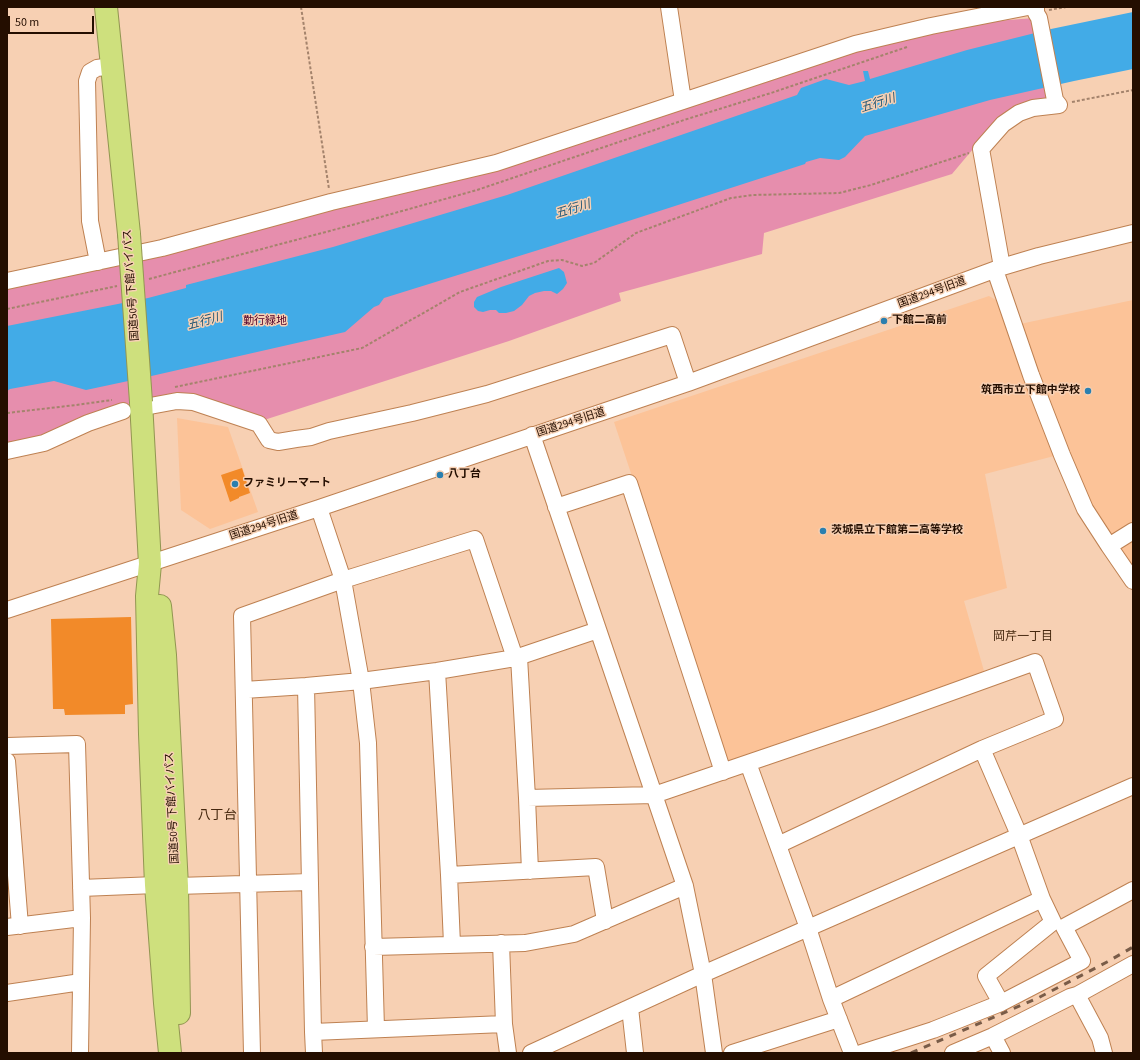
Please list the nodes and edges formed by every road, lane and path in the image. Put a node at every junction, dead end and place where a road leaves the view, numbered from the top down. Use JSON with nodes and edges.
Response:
{"nodes":[{"id":1,"x":106,"y":7,"type":"edge"},
{"id":2,"x":301,"y":7,"type":"edge"},
{"id":3,"x":669,"y":7,"type":"edge"},
{"id":4,"x":1034,"y":11,"type":"edge"},
{"id":5,"x":112,"y":66,"type":"junction"},
{"id":6,"x":1133,"y":90,"type":"edge"},
{"id":7,"x":683,"y":101,"type":"junction"},
{"id":8,"x":1057,"y":103,"type":"junction"},
{"id":9,"x":981,"y":149,"type":"junction"},
{"id":10,"x":331,"y":202,"type":"junction"},
{"id":11,"x":1133,"y":232,"type":"edge"},
{"id":12,"x":98,"y":262,"type":"junction"},
{"id":13,"x":998,"y":268,"type":"junction"},
{"id":14,"x":7,"y":281,"type":"edge"},
{"id":15,"x":688,"y":383,"type":"junction"},
{"id":16,"x":169,"y":388,"type":"dead end"},
{"id":17,"x":132,"y":405,"type":"junction"},
{"id":18,"x":7,"y":413,"type":"edge"},
{"id":19,"x":532,"y":435,"type":"junction"},
{"id":20,"x":7,"y":451,"type":"edge"},
{"id":21,"x":556,"y":507,"type":"junction"},
{"id":22,"x":319,"y":508,"type":"junction"},
{"id":23,"x":1133,"y":531,"type":"edge"},
{"id":24,"x":1109,"y":546,"type":"junction"},
{"id":25,"x":150,"y":564,"type":"junction"},
{"id":26,"x":343,"y":580,"type":"junction"},
{"id":27,"x":1133,"y":580,"type":"edge"},
{"id":28,"x":7,"y":610,"type":"edge"},
{"id":29,"x":598,"y":630,"type":"junction"},
{"id":30,"x":517,"y":658,"type":"junction"},
{"id":31,"x":437,"y":671,"type":"junction"},
{"id":32,"x":361,"y":681,"type":"junction"},
{"id":33,"x":306,"y":686,"type":"junction"},
{"id":34,"x":244,"y":690,"type":"junction"},
{"id":35,"x":7,"y":746,"type":"edge"},
{"id":36,"x":982,"y":749,"type":"junction"},
{"id":37,"x":7,"y":761,"type":"edge"},
{"id":38,"x":748,"y":762,"type":"junction"},
{"id":39,"x":723,"y":772,"type":"junction"},
{"id":40,"x":1133,"y":786,"type":"edge"},
{"id":41,"x":654,"y":795,"type":"junction"},
{"id":42,"x":527,"y":798,"type":"junction"},
{"id":43,"x":1019,"y":835,"type":"junction"},
{"id":44,"x":778,"y":845,"type":"junction"},
{"id":45,"x":530,"y":871,"type":"junction"},
{"id":46,"x":449,"y":875,"type":"junction"},
{"id":47,"x":310,"y":882,"type":"junction"},
{"id":48,"x":248,"y":884,"type":"junction"},
{"id":49,"x":167,"y":885,"type":"junction"},
{"id":50,"x":685,"y":886,"type":"junction"},
{"id":51,"x":81,"y":888,"type":"junction"},
{"id":52,"x":1133,"y":890,"type":"edge"},
{"id":53,"x":1042,"y":899,"type":"junction"},
{"id":54,"x":82,"y":918,"type":"junction"},
{"id":55,"x":605,"y":921,"type":"junction"},
{"id":56,"x":1059,"y":925,"type":"junction"},
{"id":57,"x":13,"y":927,"type":"edge"},
{"id":58,"x":808,"y":928,"type":"junction"},
{"id":59,"x":501,"y":943,"type":"junction"},
{"id":60,"x":452,"y":944,"type":"junction"},
{"id":61,"x":373,"y":947,"type":"junction"},
{"id":62,"x":1133,"y":964,"type":"edge"},
{"id":63,"x":703,"y":974,"type":"junction"},
{"id":64,"x":81,"y":982,"type":"junction"},
{"id":65,"x":7,"y":993,"type":"edge"},
{"id":66,"x":1077,"y":995,"type":"junction"},
{"id":67,"x":831,"y":999,"type":"junction"},
{"id":68,"x":172,"y":1003,"type":"junction"},
{"id":69,"x":1001,"y":1003,"type":"junction"},
{"id":70,"x":630,"y":1008,"type":"junction"},
{"id":71,"x":838,"y":1019,"type":"junction"},
{"id":72,"x":504,"y":1024,"type":"junction"},
{"id":73,"x":376,"y":1029,"type":"junction"},
{"id":74,"x":313,"y":1032,"type":"junction"},
{"id":75,"x":993,"y":1036,"type":"junction"},
{"id":76,"x":80,"y":1053,"type":"edge"},
{"id":77,"x":162,"y":1053,"type":"edge"},
{"id":78,"x":170,"y":1053,"type":"edge"},
{"id":79,"x":178,"y":1053,"type":"edge"},
{"id":80,"x":182,"y":1053,"type":"edge"},
{"id":81,"x":252,"y":1053,"type":"edge"},
{"id":82,"x":314,"y":1053,"type":"edge"},
{"id":83,"x":508,"y":1053,"type":"edge"},
{"id":84,"x":530,"y":1053,"type":"edge"},
{"id":85,"x":635,"y":1053,"type":"edge"},
{"id":86,"x":714,"y":1053,"type":"edge"},
{"id":87,"x":732,"y":1053,"type":"edge"},
{"id":88,"x":852,"y":1053,"type":"edge"},
{"id":89,"x":861,"y":1053,"type":"edge"},
{"id":90,"x":953,"y":1053,"type":"edge"},
{"id":91,"x":1002,"y":1053,"type":"edge"},
{"id":92,"x":1104,"y":1053,"type":"edge"}],
"edges":[{"from":1,"to":5,"type":"highway","name":"国道50号 下館バイパス"},
{"from":2,"to":10,"type":"path"},
{"from":3,"to":7,"type":"street"},
{"from":4,"to":7,"type":"street"},
{"from":4,"to":8,"type":"street"},
{"from":5,"to":12,"type":"street"},
{"from":5,"to":17,"type":"highway","name":"国道50号 下館バイパス","bridge":true},
{"from":6,"to":8,"type":"path"},
{"from":7,"to":10,"type":"street"},
{"from":8,"to":9,"type":"street"},
{"from":9,"to":13,"type":"street"},
{"from":9,"to":16,"type":"path"},
{"from":10,"to":12,"type":"street"},
{"from":11,"to":13,"type":"street","name":"国道294号旧道"},
{"from":12,"to":14,"type":"street"},
{"from":13,"to":15,"type":"street","name":"国道294号旧道"},
{"from":13,"to":24,"type":"street"},
{"from":15,"to":17,"type":"street"},
{"from":15,"to":19,"type":"street","name":"国道294号旧道"},
{"from":17,"to":18,"type":"path"},
{"from":17,"to":20,"type":"street"},
{"from":17,"to":25,"type":"highway","name":"国道50号 下館バイパス"},
{"from":19,"to":21,"type":"street"},
{"from":19,"to":22,"type":"street","name":"国道294号旧道"},
{"from":21,"to":29,"type":"street"},
{"from":21,"to":39,"type":"street"},
{"from":22,"to":25,"type":"street","name":"国道294号旧道"},
{"from":22,"to":26,"type":"street"},
{"from":23,"to":24,"type":"street"},
{"from":24,"to":27,"type":"street"},
{"from":25,"to":28,"type":"street","name":"国道294号旧道"},
{"from":25,"to":49,"type":"highway","name":"国道50号 下館バイパス"},
{"from":26,"to":30,"type":"street"},
{"from":26,"to":32,"type":"street"},
{"from":26,"to":34,"type":"street"},
{"from":29,"to":30,"type":"street"},
{"from":29,"to":41,"type":"street"},
{"from":30,"to":31,"type":"street"},
{"from":30,"to":42,"type":"street"},
{"from":31,"to":32,"type":"street"},
{"from":31,"to":46,"type":"street"},
{"from":32,"to":33,"type":"street"},
{"from":32,"to":61,"type":"street"},
{"from":33,"to":34,"type":"street"},
{"from":33,"to":47,"type":"street"},
{"from":34,"to":48,"type":"street"},
{"from":35,"to":51,"type":"street"},
{"from":36,"to":38,"type":"street"},
{"from":36,"to":43,"type":"street"},
{"from":36,"to":44,"type":"street"},
{"from":37,"to":57,"type":"street"},
{"from":38,"to":39,"type":"street"},
{"from":38,"to":44,"type":"street"},
{"from":39,"to":41,"type":"street"},
{"from":40,"to":43,"type":"street"},
{"from":41,"to":42,"type":"street"},
{"from":41,"to":50,"type":"street"},
{"from":42,"to":45,"type":"street"},
{"from":43,"to":53,"type":"street"},
{"from":43,"to":58,"type":"street"},
{"from":44,"to":58,"type":"street"},
{"from":45,"to":46,"type":"street"},
{"from":45,"to":55,"type":"street"},
{"from":46,"to":60,"type":"street"},
{"from":47,"to":48,"type":"street"},
{"from":47,"to":74,"type":"street"},
{"from":48,"to":49,"type":"street"},
{"from":48,"to":81,"type":"street"},
{"from":49,"to":51,"type":"street"},
{"from":49,"to":68,"type":"highway","name":"国道50号 下館バイパス"},
{"from":50,"to":55,"type":"street"},
{"from":50,"to":63,"type":"street"},
{"from":51,"to":54,"type":"street"},
{"from":52,"to":56,"type":"street"},
{"from":53,"to":56,"type":"street"},
{"from":53,"to":67,"type":"street"},
{"from":54,"to":57,"type":"street"},
{"from":54,"to":64,"type":"street"},
{"from":55,"to":59,"type":"street"},
{"from":56,"to":69,"type":"street"},
{"from":56,"to":69,"type":"street"},
{"from":58,"to":63,"type":"street"},
{"from":58,"to":67,"type":"street"},
{"from":59,"to":60,"type":"street"},
{"from":59,"to":72,"type":"street"},
{"from":60,"to":61,"type":"street"},
{"from":61,"to":73,"type":"street"},
{"from":62,"to":66,"type":"street"},
{"from":63,"to":70,"type":"street"},
{"from":63,"to":86,"type":"street"},
{"from":64,"to":65,"type":"street"},
{"from":64,"to":76,"type":"street"},
{"from":66,"to":75,"type":"street"},
{"from":66,"to":92,"type":"street"},
{"from":67,"to":71,"type":"street"},
{"from":68,"to":77,"type":"highway"},
{"from":68,"to":78,"type":"highway","name":"国道50号 下館バイパス"},
{"from":68,"to":79,"type":"highway","name":"国道50号 下館バイパス"},
{"from":68,"to":80,"type":"highway"},
{"from":69,"to":89,"type":"street"},
{"from":70,"to":84,"type":"street"},
{"from":70,"to":85,"type":"street"},
{"from":71,"to":87,"type":"street"},
{"from":71,"to":88,"type":"street"},
{"from":72,"to":73,"type":"street"},
{"from":72,"to":83,"type":"street"},
{"from":73,"to":74,"type":"street"},
{"from":74,"to":82,"type":"street"},
{"from":75,"to":90,"type":"street"},
{"from":75,"to":91,"type":"street"}]}
